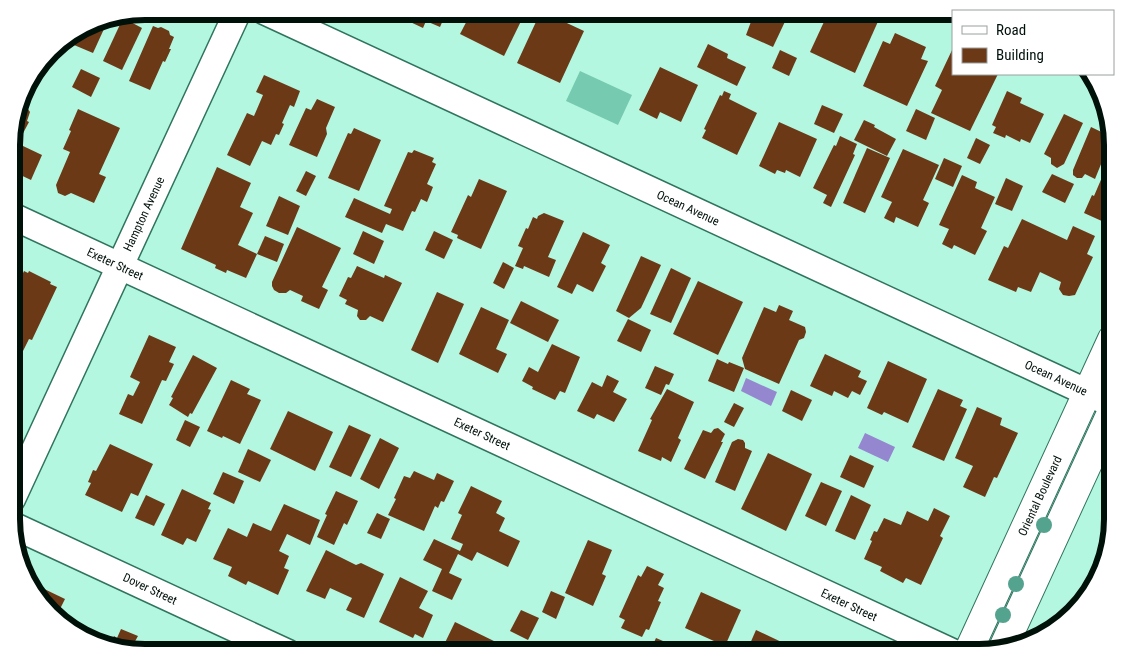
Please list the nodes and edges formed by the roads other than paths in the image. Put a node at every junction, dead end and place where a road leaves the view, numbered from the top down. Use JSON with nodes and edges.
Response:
{"nodes":[{"id":1,"x":234,"y":20,"type":"edge"},
{"id":2,"x":283,"y":20,"type":"edge"},
{"id":3,"x":20,"y":220,"type":"edge"},
{"id":4,"x":120,"y":266,"type":"junction"},
{"id":5,"x":1104,"y":357,"type":"edge"},
{"id":6,"x":1088,"y":392,"type":"junction"},
{"id":7,"x":1104,"y":400,"type":"edge"},
{"id":8,"x":1104,"y":428,"type":"edge"},
{"id":9,"x":20,"y":482,"type":"edge"},
{"id":10,"x":21,"y":529,"type":"edge"},
{"id":11,"x":1006,"y":641,"type":"edge"},
{"id":12,"x":269,"y":644,"type":"edge"},
{"id":13,"x":935,"y":644,"type":"edge"},
{"id":14,"x":972,"y":644,"type":"edge"}],
"edges":[{"from":1,"to":4,"type":"street","name":"Hampton Avenue"},
{"from":2,"to":6,"type":"street","name":"Ocean Avenue"},
{"from":3,"to":4,"type":"street","name":"Exeter Street"},
{"from":4,"to":9,"type":"street","name":"Hampton Avenue"},
{"from":4,"to":13,"type":"street","name":"Exeter Street"},
{"from":5,"to":6,"type":"street","name":"Oriental Boulevard"},
{"from":6,"to":7,"type":"street","name":"Ocean Avenue"},
{"from":6,"to":14,"type":"street","name":"Oriental Boulevard"},
{"from":8,"to":11,"type":"street"},
{"from":10,"to":12,"type":"street","name":"Dover Street"}]}
